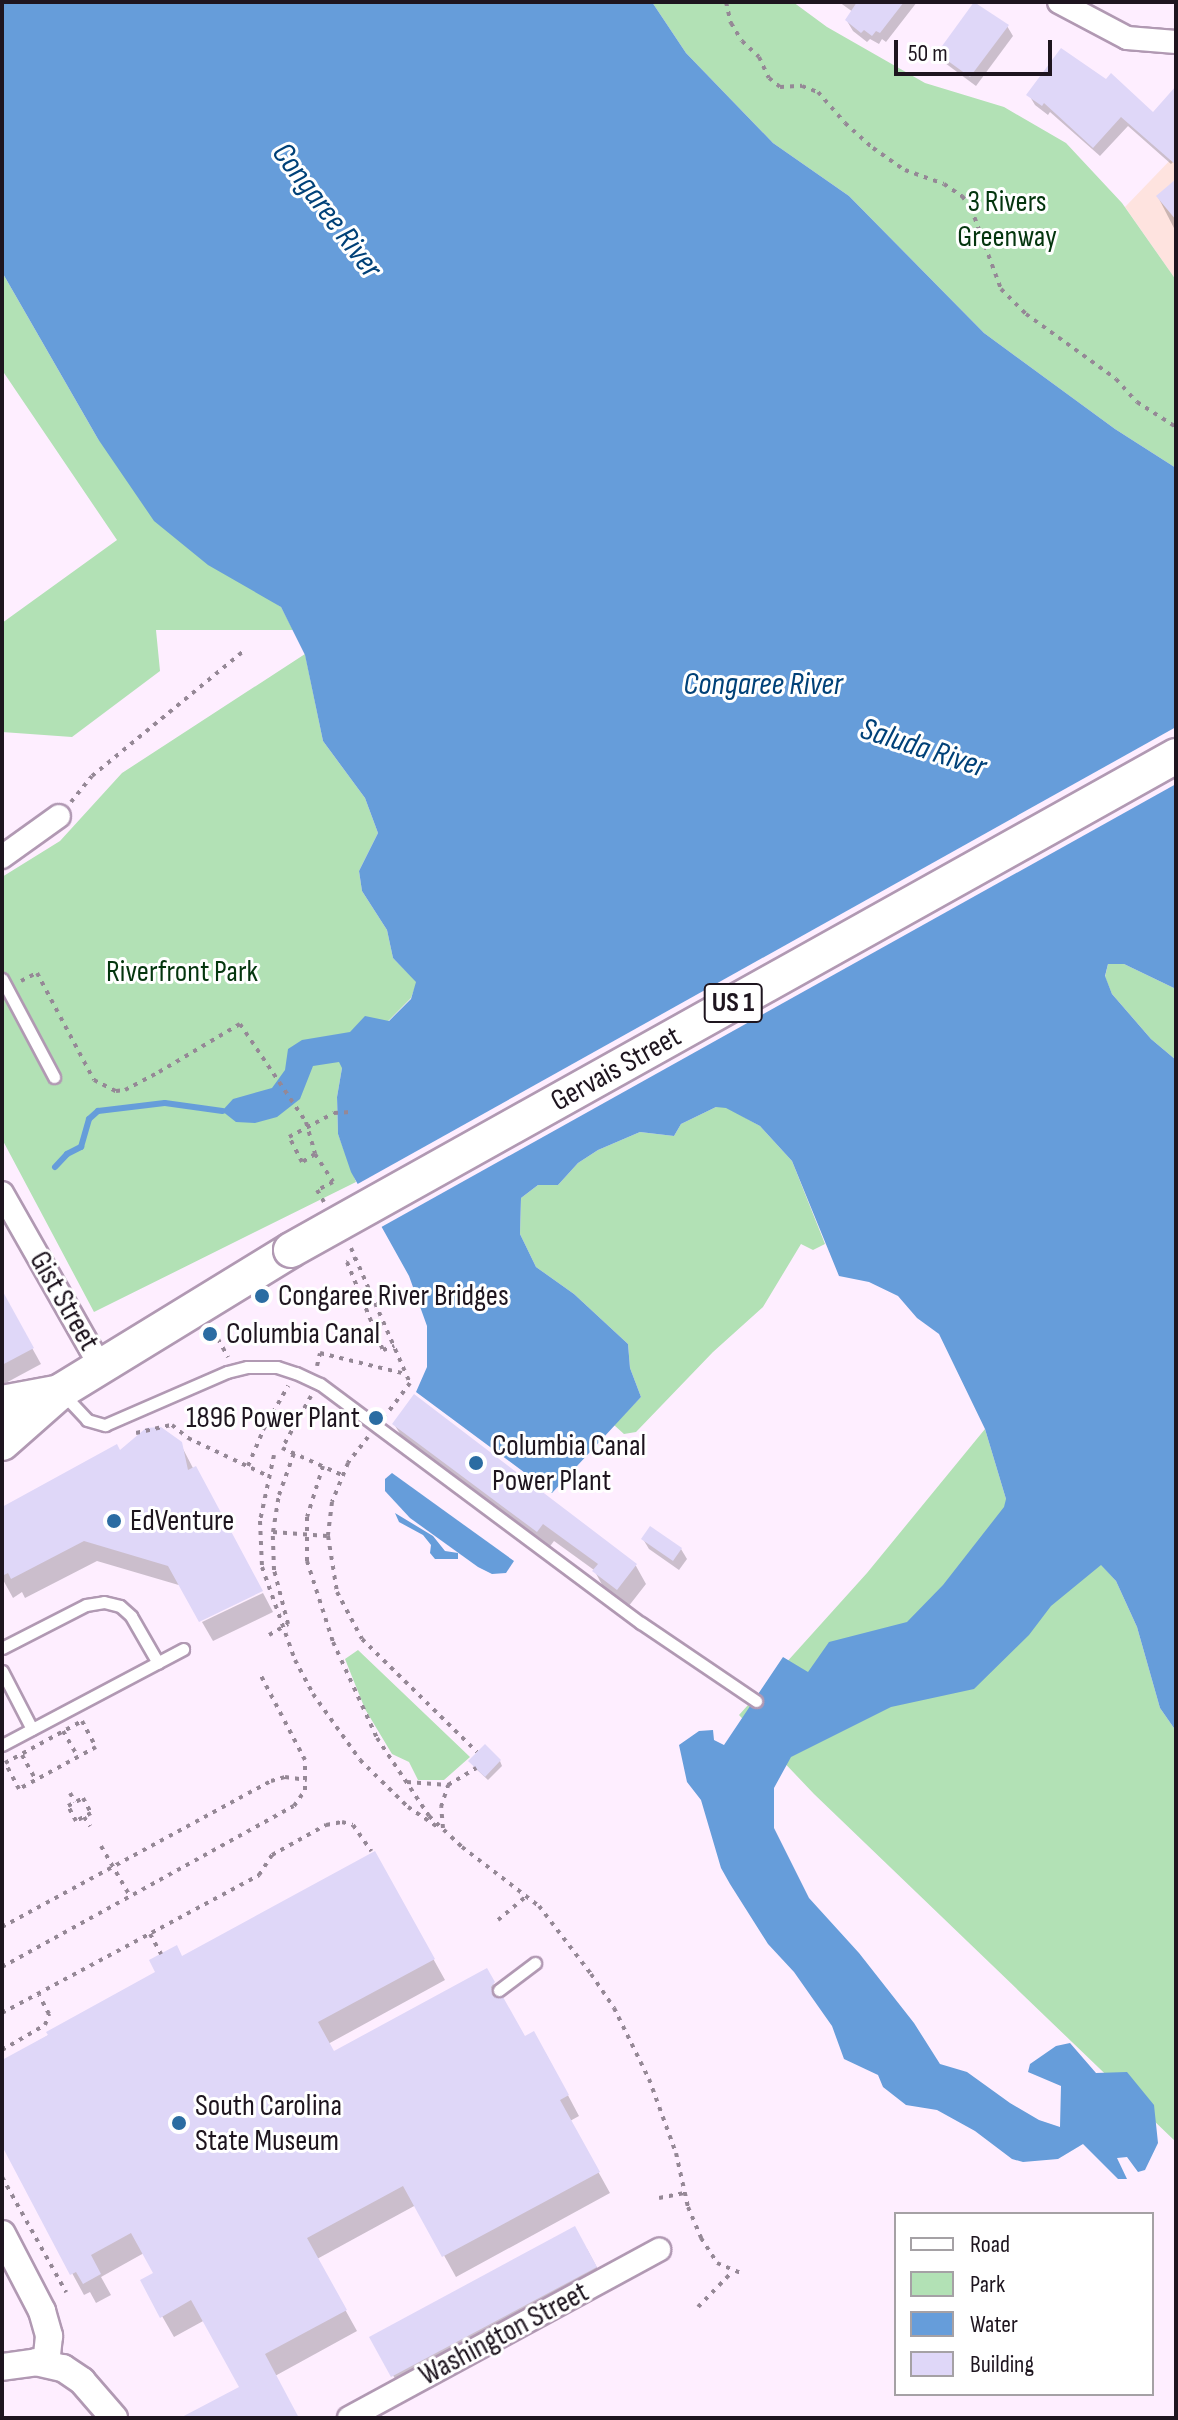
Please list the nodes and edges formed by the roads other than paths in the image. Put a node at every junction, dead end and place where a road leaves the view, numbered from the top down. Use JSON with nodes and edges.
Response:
{"nodes":[{"id":1,"x":1059,"y":2,"type":"edge"},
{"id":2,"x":1173,"y":39,"type":"edge"},
{"id":3,"x":1176,"y":756,"type":"edge"},
{"id":4,"x":59,"y":816,"type":"road end"},
{"id":5,"x":2,"y":857,"type":"edge"},
{"id":6,"x":2,"y":979,"type":"edge"},
{"id":7,"x":54,"y":1077,"type":"dead end"},
{"id":8,"x":2,"y":1193,"type":"edge"},
{"id":9,"x":101,"y":1367,"type":"junction"},
{"id":10,"x":61,"y":1391,"type":"junction"},
{"id":11,"x":2,"y":1403,"type":"edge"},
{"id":12,"x":2,"y":1443,"type":"edge"},
{"id":13,"x":2,"y":1648,"type":"edge"},
{"id":14,"x":183,"y":1649,"type":"dead end"},
{"id":15,"x":158,"y":1663,"type":"junction"},
{"id":16,"x":2,"y":1671,"type":"edge"},
{"id":17,"x":756,"y":1701,"type":"dead end"},
{"id":18,"x":32,"y":1729,"type":"junction"},
{"id":19,"x":2,"y":1745,"type":"edge"},
{"id":20,"x":535,"y":1963,"type":"dead end"},
{"id":21,"x":499,"y":1990,"type":"dead end"},
{"id":22,"x":2,"y":2234,"type":"edge"},
{"id":23,"x":659,"y":2250,"type":"dead end"},
{"id":24,"x":46,"y":2363,"type":"junction"},
{"id":25,"x":2,"y":2367,"type":"edge"},
{"id":26,"x":114,"y":2418,"type":"edge"},
{"id":27,"x":349,"y":2418,"type":"edge"}],
"edges":[{"from":1,"to":2,"type":"street"},
{"from":3,"to":9,"type":"main road","name":"Gervais Street","number":"US 1","bridge":true},
{"from":4,"to":5,"type":"street"},
{"from":6,"to":7,"type":"lane"},
{"from":8,"to":9,"type":"street","name":"Gist Street"},
{"from":9,"to":10,"type":"main road","name":"Gervais Street","number":"US 1"},
{"from":10,"to":11,"type":"main road","name":"Gervais Street"},
{"from":10,"to":12,"type":"main road","name":"Gervais Street","number":"US 1"},
{"from":10,"to":17,"type":"lane"},
{"from":13,"to":15,"type":"lane"},
{"from":14,"to":15,"type":"lane"},
{"from":15,"to":18,"type":"lane"},
{"from":16,"to":18,"type":"lane"},
{"from":18,"to":19,"type":"lane"},
{"from":20,"to":21,"type":"lane"},
{"from":22,"to":24,"type":"street"},
{"from":23,"to":27,"type":"street","name":"Washington Street"},
{"from":24,"to":25,"type":"street"},
{"from":24,"to":26,"type":"street"}]}
